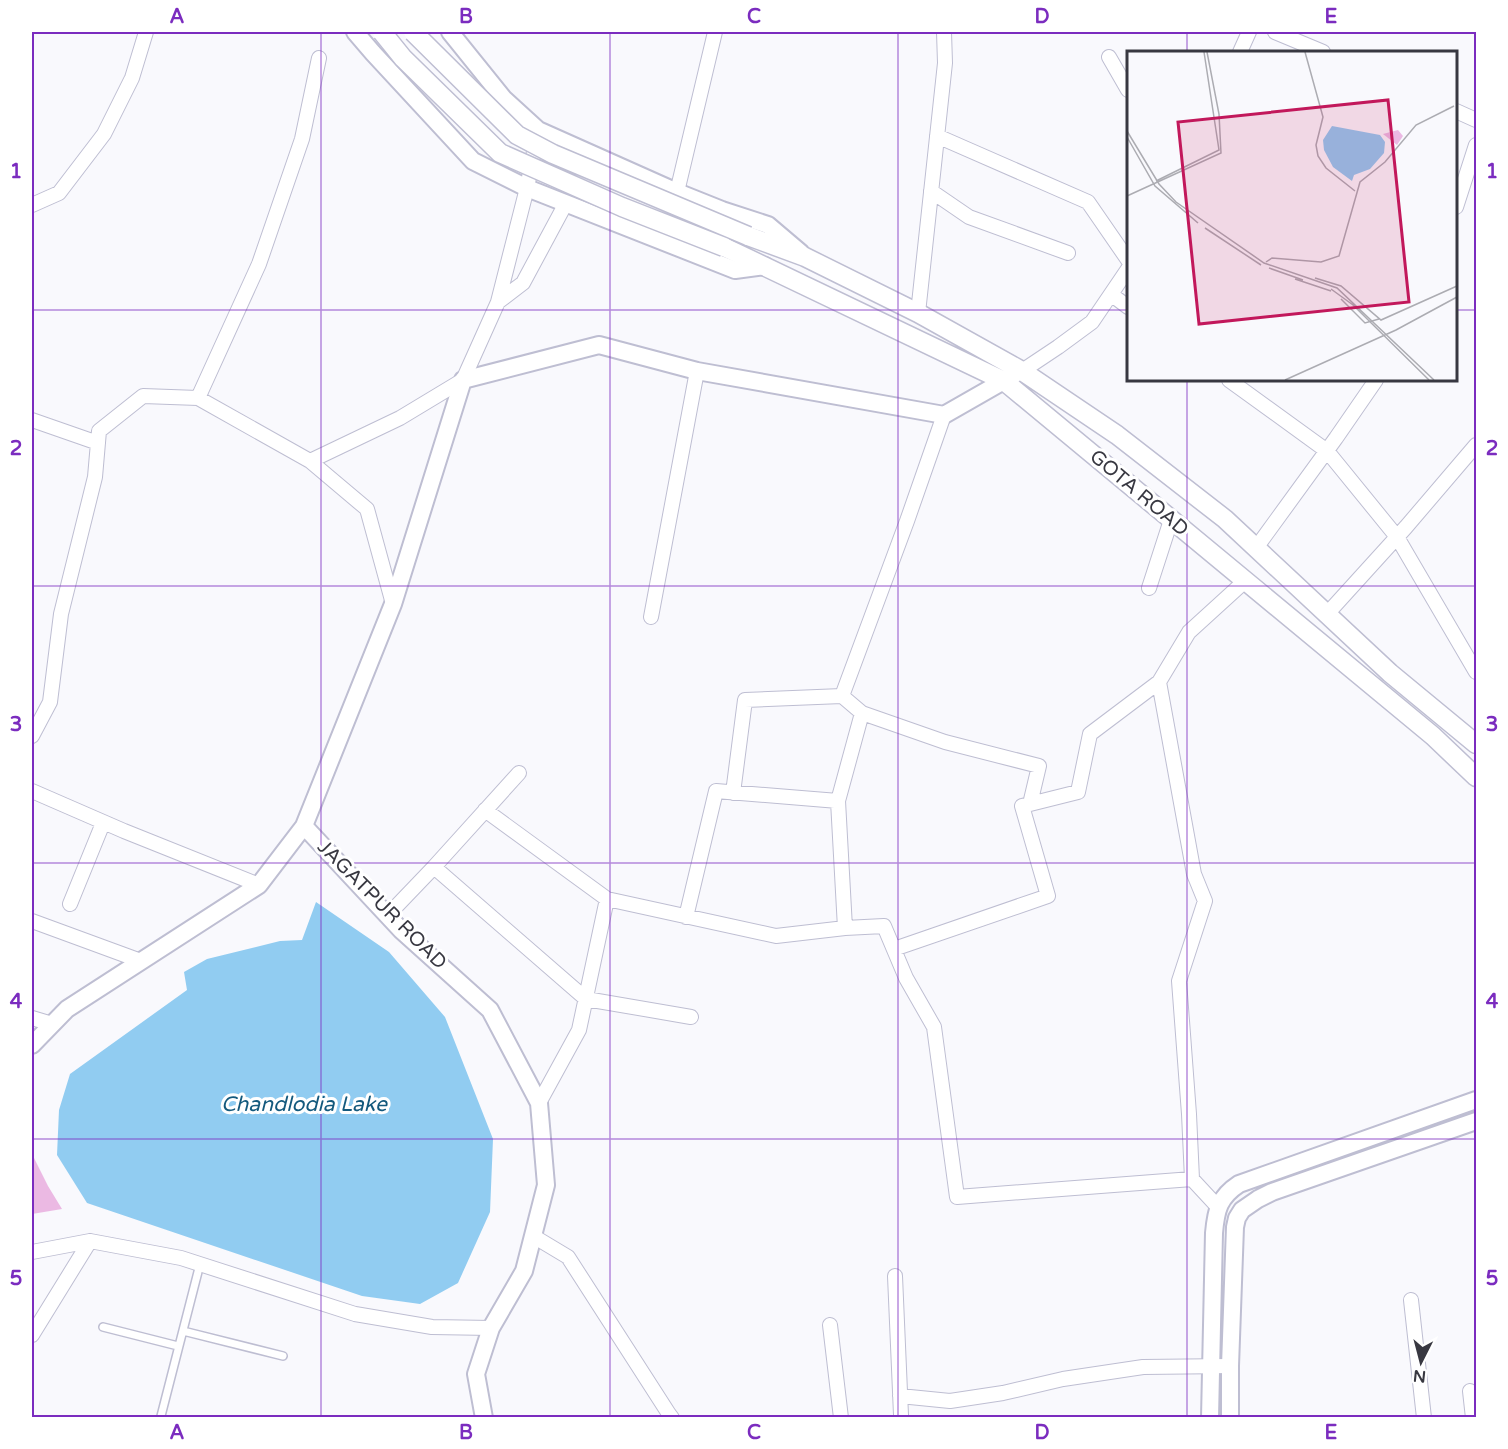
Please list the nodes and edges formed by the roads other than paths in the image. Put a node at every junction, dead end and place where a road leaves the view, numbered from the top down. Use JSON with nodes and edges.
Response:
{"nodes":[{"id":1,"x":146,"y":32,"type":"edge"},
{"id":2,"x":355,"y":32,"type":"edge"},
{"id":3,"x":382,"y":32,"type":"edge"},
{"id":4,"x":413,"y":32,"type":"edge"},
{"id":5,"x":450,"y":32,"type":"edge"},
{"id":6,"x":715,"y":32,"type":"edge"},
{"id":7,"x":944,"y":32,"type":"edge"},
{"id":8,"x":1249,"y":32,"type":"edge"},
{"id":9,"x":1275,"y":32,"type":"edge"},
{"id":10,"x":1240,"y":51,"type":"edge"},
{"id":11,"x":1321,"y":51,"type":"edge"},
{"id":12,"x":1109,"y":57,"type":"dead end"},
{"id":13,"x":320,"y":58,"type":"dead end"},
{"id":14,"x":1127,"y":88,"type":"edge"},
{"id":15,"x":1457,"y":112,"type":"edge"},
{"id":16,"x":1476,"y":120,"type":"edge"},
{"id":17,"x":538,"y":130,"type":"junction"},
{"id":18,"x":937,"y":136,"type":"junction"},
{"id":19,"x":1476,"y":145,"type":"edge"},
{"id":20,"x":527,"y":188,"type":"junction"},
{"id":21,"x":931,"y":191,"type":"junction"},
{"id":22,"x":677,"y":192,"type":"junction"},
{"id":23,"x":1457,"y":201,"type":"edge"},
{"id":24,"x":566,"y":203,"type":"junction"},
{"id":25,"x":32,"y":205,"type":"edge"},
{"id":26,"x":1068,"y":253,"type":"dead end"},
{"id":27,"x":805,"y":257,"type":"junction"},
{"id":28,"x":1127,"y":259,"type":"edge"},
{"id":29,"x":765,"y":266,"type":"junction"},
{"id":30,"x":1127,"y":271,"type":"edge"},
{"id":31,"x":1112,"y":295,"type":"junction"},
{"id":32,"x":498,"y":302,"type":"junction"},
{"id":33,"x":1127,"y":306,"type":"edge"},
{"id":34,"x":918,"y":313,"type":"junction"},
{"id":35,"x":697,"y":371,"type":"junction"},
{"id":36,"x":1022,"y":371,"type":"junction"},
{"id":37,"x":463,"y":380,"type":"junction"},
{"id":38,"x":1004,"y":381,"type":"junction"},
{"id":39,"x":1230,"y":381,"type":"edge"},
{"id":40,"x":1375,"y":381,"type":"edge"},
{"id":41,"x":198,"y":398,"type":"junction"},
{"id":42,"x":944,"y":416,"type":"junction"},
{"id":43,"x":32,"y":420,"type":"edge"},
{"id":44,"x":98,"y":443,"type":"junction"},
{"id":45,"x":1476,"y":445,"type":"edge"},
{"id":46,"x":1328,"y":451,"type":"junction"},
{"id":47,"x":310,"y":460,"type":"junction"},
{"id":48,"x":1171,"y":520,"type":"junction"},
{"id":49,"x":1397,"y":537,"type":"junction"},
{"id":50,"x":1256,"y":548,"type":"junction"},
{"id":51,"x":1245,"y":581,"type":"junction"},
{"id":52,"x":1149,"y":588,"type":"dead end"},
{"id":53,"x":393,"y":604,"type":"junction"},
{"id":54,"x":1327,"y":614,"type":"junction"},
{"id":55,"x":651,"y":617,"type":"dead end"},
{"id":56,"x":1476,"y":669,"type":"edge"},
{"id":57,"x":1159,"y":682,"type":"junction"},
{"id":58,"x":842,"y":696,"type":"junction"},
{"id":59,"x":862,"y":712,"type":"junction"},
{"id":60,"x":32,"y":736,"type":"edge"},
{"id":61,"x":1476,"y":744,"type":"edge"},
{"id":62,"x":519,"y":773,"type":"dead end"},
{"id":63,"x":1476,"y":777,"type":"edge"},
{"id":64,"x":32,"y":791,"type":"edge"},
{"id":65,"x":733,"y":793,"type":"junction"},
{"id":66,"x":838,"y":801,"type":"junction"},
{"id":67,"x":1030,"y":804,"type":"junction"},
{"id":68,"x":485,"y":810,"type":"junction"},
{"id":69,"x":103,"y":823,"type":"junction"},
{"id":70,"x":304,"y":826,"type":"junction"},
{"id":71,"x":434,"y":867,"type":"junction"},
{"id":72,"x":259,"y":885,"type":"junction"},
{"id":73,"x":607,"y":899,"type":"junction"},
{"id":74,"x":70,"y":904,"type":"dead end"},
{"id":75,"x":388,"y":915,"type":"junction"},
{"id":76,"x":686,"y":916,"type":"junction"},
{"id":77,"x":32,"y":921,"type":"edge"},
{"id":78,"x":845,"y":928,"type":"junction"},
{"id":79,"x":894,"y":949,"type":"junction"},
{"id":80,"x":141,"y":961,"type":"junction"},
{"id":81,"x":586,"y":999,"type":"junction"},
{"id":82,"x":691,"y":1017,"type":"dead end"},
{"id":83,"x":32,"y":1018,"type":"edge"},
{"id":84,"x":52,"y":1024,"type":"junction"},
{"id":85,"x":32,"y":1045,"type":"edge"},
{"id":86,"x":1476,"y":1100,"type":"edge"},
{"id":87,"x":539,"y":1103,"type":"junction"},
{"id":88,"x":1476,"y":1121,"type":"edge"},
{"id":89,"x":1191,"y":1179,"type":"junction"},
{"id":90,"x":1218,"y":1207,"type":"junction"},
{"id":91,"x":533,"y":1236,"type":"junction"},
{"id":92,"x":90,"y":1241,"type":"junction"},
{"id":93,"x":32,"y":1252,"type":"edge"},
{"id":94,"x":200,"y":1264,"type":"junction"},
{"id":95,"x":895,"y":1276,"type":"dead end"},
{"id":96,"x":1411,"y":1300,"type":"dead end"},
{"id":97,"x":830,"y":1325,"type":"dead end"},
{"id":98,"x":103,"y":1327,"type":"dead end"},
{"id":99,"x":491,"y":1328,"type":"junction"},
{"id":100,"x":183,"y":1331,"type":"junction"},
{"id":101,"x":32,"y":1335,"type":"edge"},
{"id":102,"x":178,"y":1346,"type":"junction"},
{"id":103,"x":283,"y":1356,"type":"dead end"},
{"id":104,"x":1230,"y":1366,"type":"junction"},
{"id":105,"x":1210,"y":1367,"type":"junction"},
{"id":106,"x":1470,"y":1391,"type":"dead end"},
{"id":107,"x":900,"y":1396,"type":"junction"},
{"id":108,"x":161,"y":1416,"type":"edge"},
{"id":109,"x":900,"y":1417,"type":"edge"},
{"id":110,"x":484,"y":1418,"type":"edge"},
{"id":111,"x":672,"y":1418,"type":"edge"},
{"id":112,"x":841,"y":1418,"type":"edge"},
{"id":113,"x":1210,"y":1418,"type":"edge"},
{"id":114,"x":1230,"y":1418,"type":"edge"},
{"id":115,"x":1424,"y":1418,"type":"edge"},
{"id":116,"x":1473,"y":1418,"type":"edge"}],
"edges":[{"from":1,"to":25,"type":"street"},
{"from":2,"to":20,"type":"street"},
{"from":3,"to":29,"type":"main road","name":"GOTA ROAD","bridge":true},
{"from":4,"to":27,"type":"main road","name":"GOTA ROAD","bridge":true},
{"from":5,"to":17,"type":"street"},
{"from":6,"to":22,"type":"street"},
{"from":7,"to":18,"type":"street"},
{"from":8,"to":10,"type":"street"},
{"from":9,"to":11,"type":"street"},
{"from":12,"to":14,"type":"street"},
{"from":13,"to":41,"type":"street"},
{"from":15,"to":16,"type":"street"},
{"from":17,"to":20,"type":"street"},
{"from":17,"to":22,"type":"street"},
{"from":18,"to":21,"type":"street"},
{"from":18,"to":28,"type":"street"},
{"from":19,"to":23,"type":"street"},
{"from":20,"to":24,"type":"street"},
{"from":20,"to":32,"type":"street"},
{"from":21,"to":26,"type":"street"},
{"from":21,"to":34,"type":"street"},
{"from":22,"to":27,"type":"street"},
{"from":24,"to":29,"type":"street"},
{"from":24,"to":32,"type":"street"},
{"from":27,"to":34,"type":"main road","name":"GOTA ROAD"},
{"from":29,"to":38,"type":"main road","name":"GOTA ROAD"},
{"from":30,"to":31,"type":"street"},
{"from":31,"to":33,"type":"street"},
{"from":31,"to":36,"type":"street"},
{"from":32,"to":37,"type":"street"},
{"from":34,"to":36,"type":"main road","name":"GOTA ROAD"},
{"from":35,"to":37,"type":"street"},
{"from":35,"to":42,"type":"street"},
{"from":35,"to":55,"type":"street"},
{"from":36,"to":38,"type":"street"},
{"from":36,"to":50,"type":"main road","name":"GOTA ROAD"},
{"from":37,"to":47,"type":"street"},
{"from":37,"to":53,"type":"street","name":"JAGATPUR ROAD"},
{"from":38,"to":42,"type":"street"},
{"from":38,"to":48,"type":"main road","name":"GOTA ROAD"},
{"from":39,"to":46,"type":"street"},
{"from":40,"to":46,"type":"street"},
{"from":41,"to":44,"type":"street"},
{"from":41,"to":47,"type":"street"},
{"from":42,"to":58,"type":"street"},
{"from":43,"to":44,"type":"street"},
{"from":44,"to":60,"type":"street"},
{"from":45,"to":49,"type":"street"},
{"from":46,"to":49,"type":"street"},
{"from":46,"to":50,"type":"street"},
{"from":47,"to":53,"type":"street"},
{"from":48,"to":51,"type":"main road","name":"GOTA ROAD"},
{"from":48,"to":52,"type":"street"},
{"from":49,"to":54,"type":"street"},
{"from":49,"to":56,"type":"street"},
{"from":50,"to":54,"type":"main road","name":"GOTA ROAD"},
{"from":51,"to":57,"type":"street"},
{"from":51,"to":63,"type":"main road","name":"GOTA ROAD"},
{"from":53,"to":70,"type":"street","name":"JAGATPUR ROAD"},
{"from":54,"to":61,"type":"main road","name":"GOTA ROAD"},
{"from":57,"to":67,"type":"street"},
{"from":57,"to":89,"type":"street"},
{"from":58,"to":59,"type":"street"},
{"from":58,"to":65,"type":"street"},
{"from":59,"to":66,"type":"street"},
{"from":59,"to":67,"type":"street"},
{"from":62,"to":68,"type":"street"},
{"from":64,"to":69,"type":"street"},
{"from":65,"to":66,"type":"street"},
{"from":65,"to":76,"type":"street"},
{"from":66,"to":78,"type":"street"},
{"from":67,"to":79,"type":"street"},
{"from":68,"to":71,"type":"street"},
{"from":68,"to":73,"type":"street"},
{"from":69,"to":72,"type":"street"},
{"from":69,"to":74,"type":"street"},
{"from":70,"to":72,"type":"street"},
{"from":70,"to":75,"type":"street","name":"JAGATPUR ROAD"},
{"from":71,"to":75,"type":"street"},
{"from":71,"to":81,"type":"street"},
{"from":72,"to":80,"type":"street"},
{"from":73,"to":76,"type":"street"},
{"from":73,"to":81,"type":"street"},
{"from":75,"to":87,"type":"street","name":"JAGATPUR ROAD"},
{"from":76,"to":78,"type":"street"},
{"from":77,"to":80,"type":"street"},
{"from":78,"to":79,"type":"street"},
{"from":79,"to":89,"type":"street"},
{"from":80,"to":84,"type":"street"},
{"from":81,"to":82,"type":"street"},
{"from":81,"to":87,"type":"street"},
{"from":83,"to":84,"type":"street"},
{"from":84,"to":85,"type":"street"},
{"from":86,"to":90,"type":"street"},
{"from":87,"to":91,"type":"street","name":"JAGATPUR ROAD"},
{"from":88,"to":104,"type":"street"},
{"from":89,"to":90,"type":"street"},
{"from":90,"to":105,"type":"street"},
{"from":91,"to":99,"type":"street","name":"JAGATPUR ROAD"},
{"from":91,"to":111,"type":"street"},
{"from":92,"to":93,"type":"street"},
{"from":92,"to":94,"type":"street"},
{"from":92,"to":101,"type":"street"},
{"from":94,"to":99,"type":"street"},
{"from":94,"to":100,"type":"lane"},
{"from":95,"to":107,"type":"street"},
{"from":96,"to":115,"type":"street"},
{"from":97,"to":112,"type":"street"},
{"from":98,"to":102,"type":"lane"},
{"from":99,"to":110,"type":"street","name":"JAGATPUR ROAD"},
{"from":100,"to":102,"type":"lane"},
{"from":100,"to":103,"type":"lane"},
{"from":102,"to":108,"type":"lane"},
{"from":104,"to":105,"type":"street"},
{"from":104,"to":114,"type":"street"},
{"from":105,"to":107,"type":"street"},
{"from":105,"to":113,"type":"street"},
{"from":106,"to":116,"type":"street"},
{"from":107,"to":109,"type":"street"}]}
